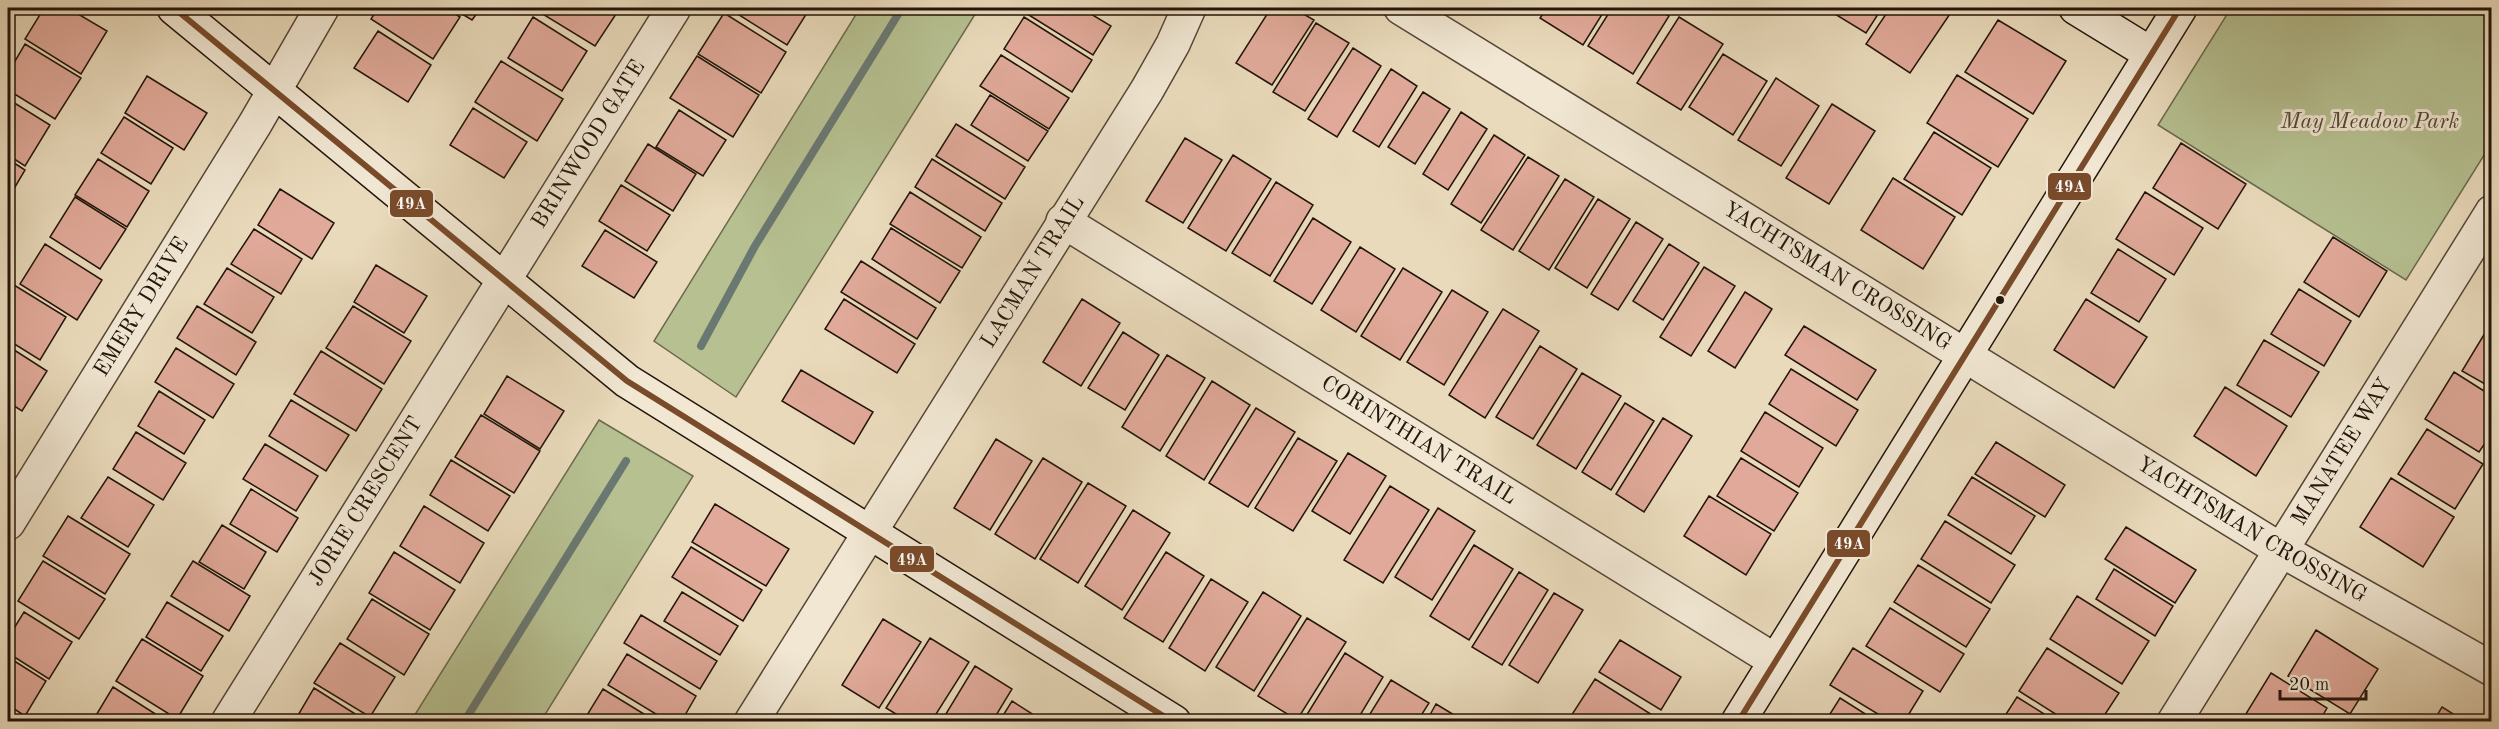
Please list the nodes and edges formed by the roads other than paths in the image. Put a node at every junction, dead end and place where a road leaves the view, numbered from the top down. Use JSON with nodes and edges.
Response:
{"nodes":[{"id":1,"x":174,"y":8,"type":"edge"},
{"id":2,"x":322,"y":8,"type":"edge"},
{"id":3,"x":674,"y":8,"type":"edge"},
{"id":4,"x":1189,"y":8,"type":"edge"},
{"id":5,"x":1401,"y":8,"type":"edge"},
{"id":6,"x":2076,"y":8,"type":"edge"},
{"id":7,"x":2180,"y":8,"type":"edge"},
{"id":8,"x":2151,"y":54,"type":"junction"},
{"id":9,"x":273,"y":91,"type":"junction"},
{"id":10,"x":2492,"y":212,"type":"edge"},
{"id":11,"x":1063,"y":221,"type":"junction"},
{"id":12,"x":504,"y":282,"type":"junction"},
{"id":13,"x":1964,"y":354,"type":"junction"},
{"id":14,"x":8,"y":523,"type":"edge"},
{"id":15,"x":870,"y":533,"type":"junction"},
{"id":16,"x":2282,"y":550,"type":"junction"},
{"id":17,"x":1774,"y":660,"type":"junction"},
{"id":18,"x":2492,"y":669,"type":"edge"},
{"id":19,"x":228,"y":722,"type":"edge"},
{"id":20,"x":751,"y":722,"type":"edge"},
{"id":21,"x":1174,"y":722,"type":"edge"},
{"id":22,"x":1738,"y":722,"type":"edge"},
{"id":23,"x":2174,"y":722,"type":"edge"}],
"edges":[{"from":1,"to":9,"type":"street"},
{"from":2,"to":9,"type":"street","name":"EMERY DRIVE"},
{"from":3,"to":12,"type":"street","name":"BRINWOOD GATE"},
{"from":4,"to":11,"type":"street","name":"LACMAN TRAIL"},
{"from":5,"to":13,"type":"street","name":"YACHTSMAN CROSSING"},
{"from":6,"to":8,"type":"street"},
{"from":7,"to":8,"type":"street"},
{"from":8,"to":13,"type":"street"},
{"from":9,"to":12,"type":"street"},
{"from":9,"to":14,"type":"street","name":"EMERY DRIVE"},
{"from":10,"to":16,"type":"street","name":"MANATEE WAY"},
{"from":11,"to":15,"type":"street","name":"LACMAN TRAIL"},
{"from":11,"to":17,"type":"street","name":"CORINTHIAN TRAIL"},
{"from":12,"to":15,"type":"street"},
{"from":12,"to":19,"type":"street","name":"JORIE CRESCENT"},
{"from":13,"to":16,"type":"street","name":"YACHTSMAN CROSSING"},
{"from":13,"to":17,"type":"street"},
{"from":15,"to":20,"type":"street","name":"LACMAN TRAIL"},
{"from":15,"to":21,"type":"street"},
{"from":16,"to":18,"type":"street","name":"YACHTSMAN CROSSING"},
{"from":16,"to":23,"type":"street","name":"MANATEE WAY"},
{"from":17,"to":22,"type":"street"}]}
